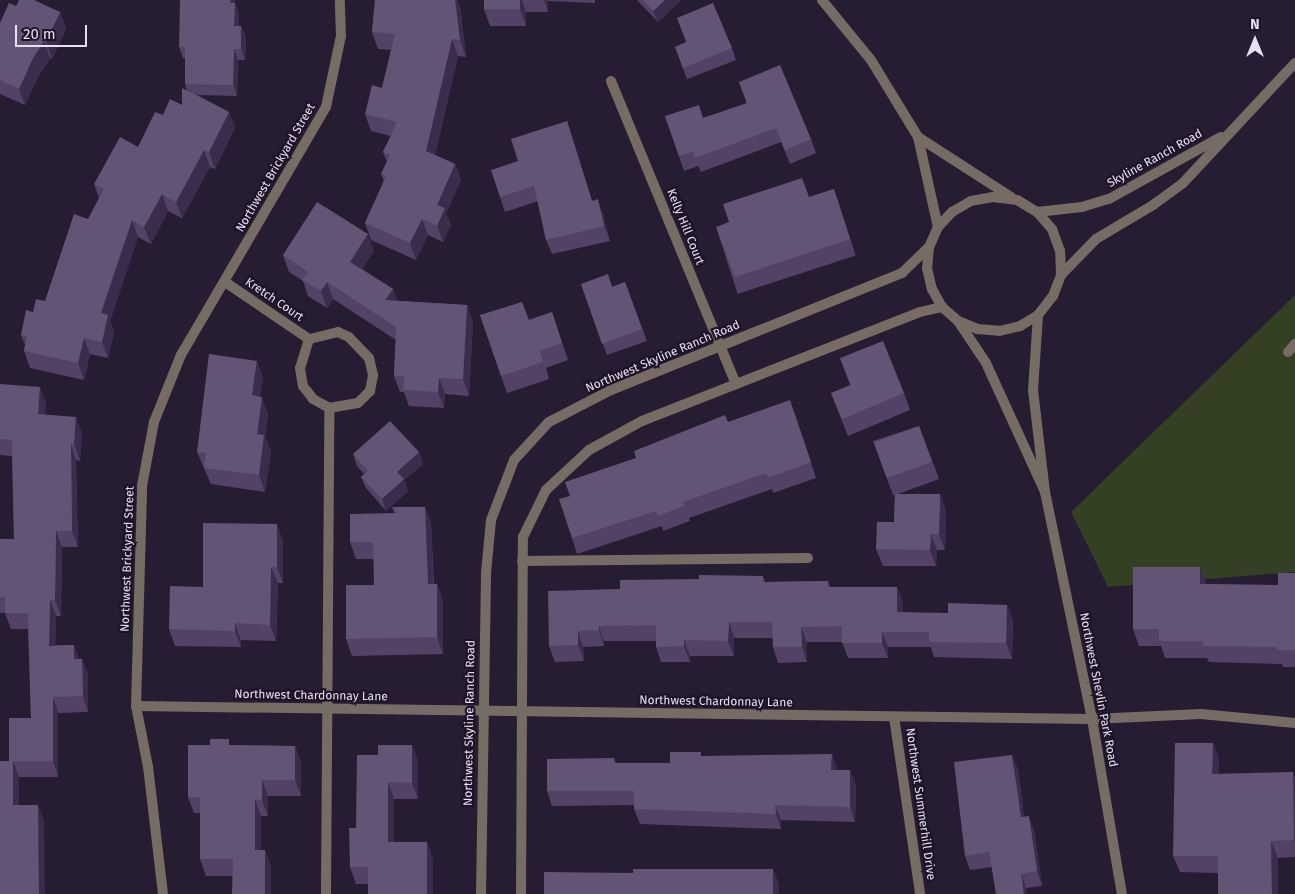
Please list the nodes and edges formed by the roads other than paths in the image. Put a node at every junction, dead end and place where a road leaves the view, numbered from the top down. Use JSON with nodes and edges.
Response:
{"nodes":[{"id":1,"x":340,"y":0,"type":"edge"},
{"id":2,"x":822,"y":0,"type":"edge"},
{"id":3,"x":1295,"y":62,"type":"edge"},
{"id":4,"x":611,"y":81,"type":"dead end"},
{"id":5,"x":1226,"y":134,"type":"junction"},
{"id":6,"x":918,"y":137,"type":"junction"},
{"id":7,"x":1017,"y":200,"type":"junction"},
{"id":8,"x":1037,"y":212,"type":"junction"},
{"id":9,"x":938,"y":227,"type":"junction"},
{"id":10,"x":929,"y":247,"type":"junction"},
{"id":11,"x":1061,"y":275,"type":"junction"},
{"id":12,"x":224,"y":282,"type":"junction"},
{"id":13,"x":942,"y":307,"type":"junction"},
{"id":14,"x":1038,"y":315,"type":"junction"},
{"id":15,"x":958,"y":321,"type":"junction"},
{"id":16,"x":309,"y":339,"type":"junction"},
{"id":17,"x":720,"y":346,"type":"junction"},
{"id":18,"x":736,"y":384,"type":"junction"},
{"id":19,"x":330,"y":408,"type":"junction"},
{"id":20,"x":1045,"y":492,"type":"junction"},
{"id":21,"x":808,"y":558,"type":"dead end"},
{"id":22,"x":522,"y":561,"type":"junction"},
{"id":23,"x":136,"y":706,"type":"junction"},
{"id":24,"x":327,"y":708,"type":"junction"},
{"id":25,"x":481,"y":711,"type":"junction"},
{"id":26,"x":521,"y":711,"type":"junction"},
{"id":27,"x":894,"y":717,"type":"junction"},
{"id":28,"x":1092,"y":719,"type":"junction"},
{"id":29,"x":1295,"y":723,"type":"edge"},
{"id":30,"x":163,"y":894,"type":"edge"},
{"id":31,"x":326,"y":894,"type":"edge"},
{"id":32,"x":481,"y":894,"type":"edge"},
{"id":33,"x":521,"y":894,"type":"edge"},
{"id":34,"x":920,"y":894,"type":"edge"},
{"id":35,"x":1122,"y":894,"type":"edge"}],
"edges":[{"from":1,"to":12,"type":"street","name":"Northwest Brickyard Street"},
{"from":2,"to":6,"type":"street"},
{"from":3,"to":5,"type":"street","name":"Skyline Ranch Road"},
{"from":4,"to":17,"type":"street","name":"Kelly Hill Court"},
{"from":5,"to":8,"type":"street","name":"Skyline Ranch Road"},
{"from":5,"to":11,"type":"street","name":"Skyline Ranch Road"},
{"from":6,"to":7,"type":"street"},
{"from":6,"to":9,"type":"street"},
{"from":7,"to":8,"type":"street"},
{"from":7,"to":9,"type":"street"},
{"from":8,"to":11,"type":"street"},
{"from":9,"to":10,"type":"street"},
{"from":10,"to":13,"type":"street"},
{"from":10,"to":17,"type":"street","name":"Northwest Skyline Ranch Road"},
{"from":11,"to":14,"type":"street"},
{"from":12,"to":16,"type":"street","name":"Kretch Court"},
{"from":12,"to":23,"type":"street","name":"Northwest Brickyard Street"},
{"from":13,"to":15,"type":"street"},
{"from":13,"to":18,"type":"street"},
{"from":14,"to":15,"type":"street"},
{"from":14,"to":20,"type":"street","name":"Northwest Shevlin Park Road"},
{"from":15,"to":20,"type":"street","name":"Northwest Shevlin Park Road"},
{"from":16,"to":19,"type":"street","name":"Kretch Court"},
{"from":16,"to":19,"type":"street","name":"Kretch Court"},
{"from":17,"to":18,"type":"street","name":"Kelly Hill Court"},
{"from":17,"to":25,"type":"street","name":"Northwest Skyline Ranch Road"},
{"from":18,"to":22,"type":"street"},
{"from":19,"to":24,"type":"street"},
{"from":20,"to":28,"type":"street","name":"Northwest Shevlin Park Road"},
{"from":21,"to":22,"type":"street"},
{"from":22,"to":26,"type":"street"},
{"from":23,"to":24,"type":"street","name":"Northwest Chardonnay Lane"},
{"from":23,"to":30,"type":"street","name":"Northwest Brickyard Street"},
{"from":24,"to":25,"type":"street","name":"Northwest Chardonnay Lane"},
{"from":24,"to":31,"type":"street"},
{"from":25,"to":26,"type":"street","name":"Northwest Chardonnay Lane"},
{"from":25,"to":32,"type":"street","name":"Northwest Skyline Ranch Road"},
{"from":26,"to":27,"type":"street","name":"Northwest Chardonnay Lane"},
{"from":26,"to":33,"type":"street"},
{"from":27,"to":28,"type":"street","name":"Northwest Chardonnay Lane"},
{"from":27,"to":34,"type":"street","name":"Northwest Summerhill Drive"},
{"from":28,"to":29,"type":"street","name":"Northwest Chardonnay Lane"},
{"from":28,"to":35,"type":"street","name":"Northwest Shevlin Park Road"}]}
